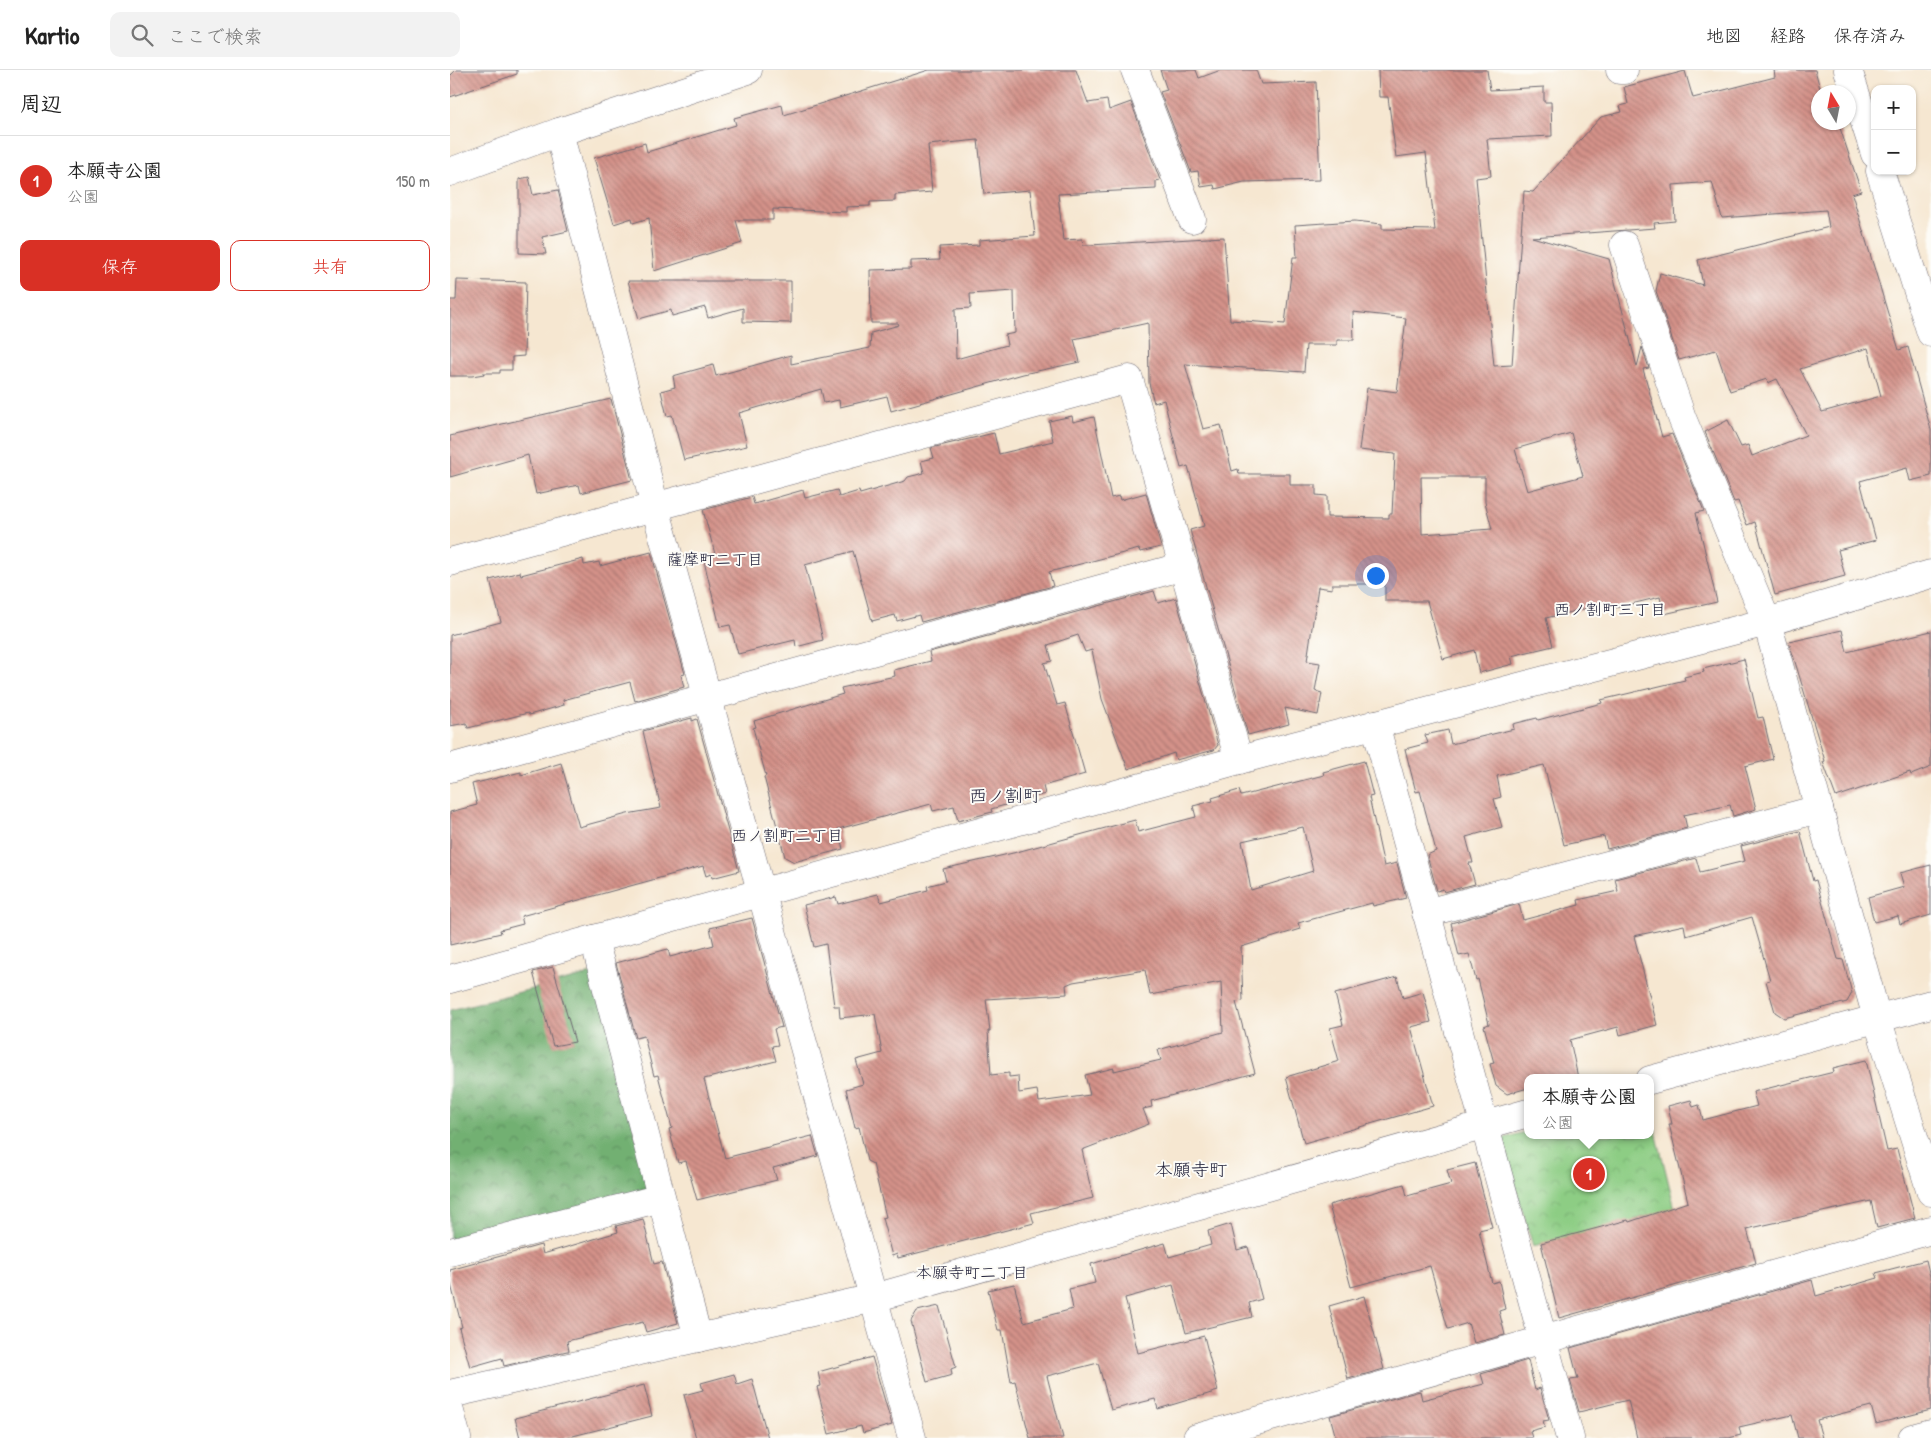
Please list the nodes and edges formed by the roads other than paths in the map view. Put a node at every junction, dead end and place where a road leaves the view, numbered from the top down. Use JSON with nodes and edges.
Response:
{"nodes":[{"id":1,"x":748,"y":70,"type":"edge"},
{"id":2,"x":1135,"y":70,"type":"edge"},
{"id":3,"x":1848,"y":70,"type":"edge"},
{"id":4,"x":558,"y":132,"type":"junction"},
{"id":5,"x":1871,"y":142,"type":"edge"},
{"id":6,"x":450,"y":172,"type":"edge"},
{"id":7,"x":1881,"y":175,"type":"edge"},
{"id":8,"x":1192,"y":219,"type":"dead end"},
{"id":9,"x":1624,"y":245,"type":"dead end"},
{"id":10,"x":1931,"y":333,"type":"edge"},
{"id":11,"x":655,"y":507,"type":"junction"},
{"id":12,"x":450,"y":562,"type":"edge"},
{"id":13,"x":1184,"y":566,"type":"junction"},
{"id":14,"x":1931,"y":574,"type":"edge"},
{"id":15,"x":1767,"y":622,"type":"junction"},
{"id":16,"x":707,"y":696,"type":"junction"},
{"id":17,"x":1375,"y":724,"type":"junction"},
{"id":18,"x":1239,"y":760,"type":"junction"},
{"id":19,"x":450,"y":768,"type":"edge"},
{"id":20,"x":1819,"y":809,"type":"junction"},
{"id":21,"x":761,"y":892,"type":"junction"},
{"id":22,"x":1426,"y":913,"type":"junction"},
{"id":23,"x":594,"y":939,"type":"junction"},
{"id":24,"x":450,"y":979,"type":"edge"},
{"id":25,"x":1931,"y":1004,"type":"edge"},
{"id":26,"x":1877,"y":1018,"type":"junction"},
{"id":27,"x":1654,"y":1079,"type":"edge"},
{"id":28,"x":1524,"y":1114,"type":"edge"},
{"id":29,"x":1484,"y":1125,"type":"junction"},
{"id":30,"x":1931,"y":1192,"type":"edge"},
{"id":31,"x":661,"y":1198,"type":"junction"},
{"id":32,"x":1931,"y":1230,"type":"edge"},
{"id":33,"x":450,"y":1252,"type":"edge"},
{"id":34,"x":874,"y":1298,"type":"junction"},
{"id":35,"x":698,"y":1338,"type":"junction"},
{"id":36,"x":1543,"y":1340,"type":"junction"},
{"id":37,"x":450,"y":1394,"type":"edge"},
{"id":38,"x":450,"y":1412,"type":"edge"},
{"id":39,"x":1931,"y":1433,"type":"edge"},
{"id":40,"x":457,"y":1438,"type":"edge"},
{"id":41,"x":912,"y":1438,"type":"edge"},
{"id":42,"x":1197,"y":1438,"type":"edge"},
{"id":43,"x":1570,"y":1438,"type":"edge"},
{"id":44,"x":1912,"y":1438,"type":"edge"}],
"edges":[{"from":1,"to":4,"type":"street"},
{"from":2,"to":8,"type":"street"},
{"from":3,"to":5,"type":"street"},
{"from":4,"to":6,"type":"street"},
{"from":4,"to":11,"type":"street"},
{"from":7,"to":10,"type":"street"},
{"from":9,"to":15,"type":"street"},
{"from":11,"to":12,"type":"street"},
{"from":11,"to":13,"type":"street"},
{"from":11,"to":16,"type":"street"},
{"from":13,"to":16,"type":"street"},
{"from":13,"to":18,"type":"street"},
{"from":14,"to":15,"type":"street"},
{"from":15,"to":17,"type":"street"},
{"from":15,"to":20,"type":"street"},
{"from":16,"to":19,"type":"street"},
{"from":16,"to":21,"type":"street"},
{"from":17,"to":18,"type":"street"},
{"from":17,"to":22,"type":"street"},
{"from":18,"to":21,"type":"street"},
{"from":20,"to":22,"type":"street"},
{"from":20,"to":26,"type":"street"},
{"from":21,"to":23,"type":"street"},
{"from":21,"to":34,"type":"street"},
{"from":22,"to":29,"type":"street"},
{"from":23,"to":24,"type":"street"},
{"from":23,"to":31,"type":"street"},
{"from":25,"to":26,"type":"street"},
{"from":26,"to":27,"type":"street"},
{"from":26,"to":30,"type":"street"},
{"from":28,"to":29,"type":"street"},
{"from":29,"to":34,"type":"street"},
{"from":29,"to":36,"type":"street"},
{"from":31,"to":33,"type":"street"},
{"from":31,"to":35,"type":"street"},
{"from":32,"to":36,"type":"street"},
{"from":34,"to":35,"type":"street"},
{"from":34,"to":41,"type":"street"},
{"from":35,"to":37,"type":"street"},
{"from":36,"to":42,"type":"street"},
{"from":36,"to":43,"type":"street"},
{"from":38,"to":40,"type":"street"},
{"from":39,"to":44,"type":"street"}]}
